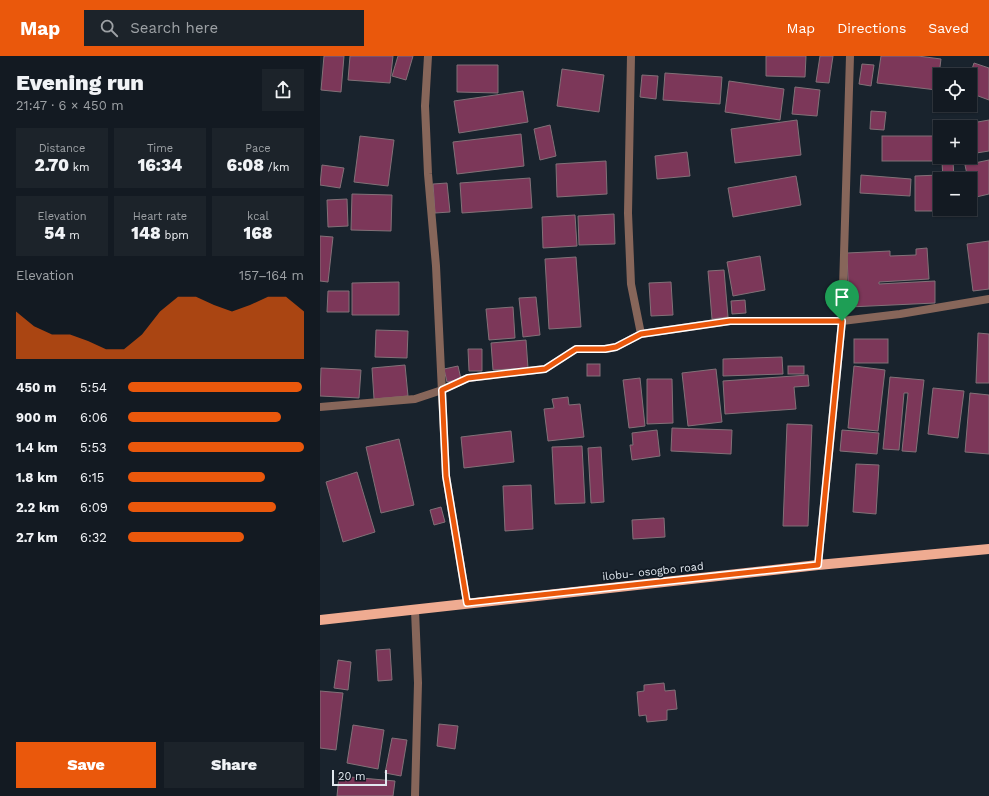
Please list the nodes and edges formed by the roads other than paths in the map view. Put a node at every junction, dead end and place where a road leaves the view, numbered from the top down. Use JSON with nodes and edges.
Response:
{"nodes":[{"id":1,"x":428,"y":56,"type":"edge"},
{"id":2,"x":630,"y":56,"type":"edge"},
{"id":3,"x":850,"y":56,"type":"edge"},
{"id":4,"x":989,"y":299,"type":"edge"},
{"id":5,"x":842,"y":321,"type":"junction"},
{"id":6,"x":641,"y":334,"type":"junction"},
{"id":7,"x":442,"y":390,"type":"junction"},
{"id":8,"x":320,"y":407,"type":"edge"},
{"id":9,"x":989,"y":549,"type":"edge"},
{"id":10,"x":818,"y":565,"type":"junction"},
{"id":11,"x":467,"y":603,"type":"junction"},
{"id":12,"x":415,"y":610,"type":"junction"},
{"id":13,"x":320,"y":620,"type":"edge"},
{"id":14,"x":415,"y":796,"type":"edge"}],
"edges":[{"from":1,"to":7,"type":"street"},
{"from":2,"to":6,"type":"street"},
{"from":3,"to":5,"type":"street"},
{"from":4,"to":5,"type":"street"},
{"from":5,"to":6,"type":"street"},
{"from":5,"to":10,"type":"street"},
{"from":6,"to":7,"type":"street"},
{"from":7,"to":8,"type":"street"},
{"from":7,"to":11,"type":"street"},
{"from":9,"to":10,"type":"main road","name":"ilobu- osogbo road"},
{"from":10,"to":11,"type":"main road","name":"ilobu- osogbo road"},
{"from":11,"to":12,"type":"main road","name":"ilobu- osogbo road"},
{"from":12,"to":13,"type":"main road","name":"ilobu- osogbo road"},
{"from":12,"to":14,"type":"street"}]}
